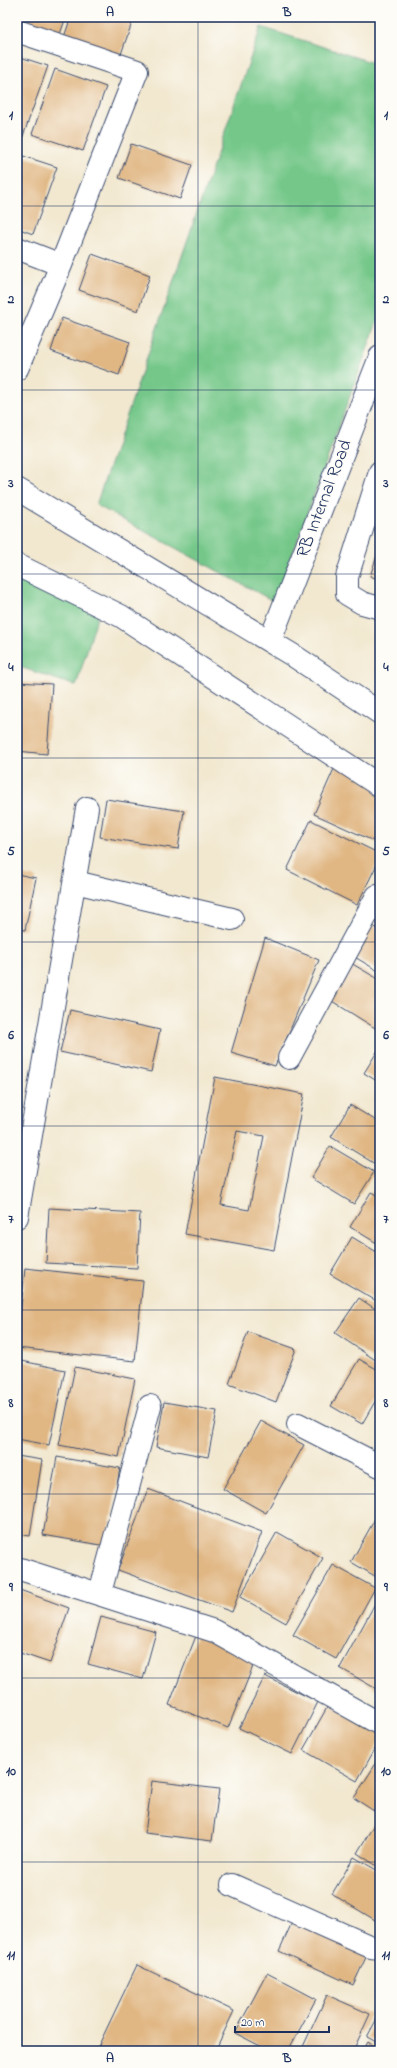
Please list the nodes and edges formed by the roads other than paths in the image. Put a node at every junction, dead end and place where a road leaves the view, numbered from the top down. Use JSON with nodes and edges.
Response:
{"nodes":[{"id":1,"x":17,"y":30,"type":"edge"},
{"id":2,"x":17,"y":248,"type":"edge"},
{"id":3,"x":61,"y":265,"type":"junction"},
{"id":4,"x":380,"y":357,"type":"edge"},
{"id":5,"x":17,"y":369,"type":"edge"},
{"id":6,"x":380,"y":472,"type":"edge"},
{"id":7,"x":17,"y":489,"type":"edge"},
{"id":8,"x":17,"y":566,"type":"edge"},
{"id":9,"x":380,"y":608,"type":"edge"},
{"id":10,"x":270,"y":641,"type":"junction"},
{"id":11,"x":380,"y":713,"type":"edge"},
{"id":12,"x":380,"y":786,"type":"edge"},
{"id":13,"x":87,"y":808,"type":"dead end"},
{"id":14,"x":75,"y":882,"type":"junction"},
{"id":15,"x":380,"y":898,"type":"edge"},
{"id":16,"x":232,"y":919,"type":"dead end"},
{"id":17,"x":288,"y":1058,"type":"dead end"},
{"id":18,"x":17,"y":1217,"type":"edge"},
{"id":19,"x":150,"y":1406,"type":"dead end"},
{"id":20,"x":298,"y":1424,"type":"dead end"},
{"id":21,"x":380,"y":1466,"type":"edge"},
{"id":22,"x":17,"y":1568,"type":"edge"},
{"id":23,"x":100,"y":1593,"type":"junction"},
{"id":24,"x":380,"y":1724,"type":"edge"},
{"id":25,"x":232,"y":1885,"type":"dead end"},
{"id":26,"x":380,"y":1948,"type":"edge"}],
"edges":[{"from":1,"to":3,"type":"street"},
{"from":2,"to":3,"type":"street"},
{"from":3,"to":5,"type":"street"},
{"from":4,"to":10,"type":"street","name":"RB Internal Road"},
{"from":6,"to":9,"type":"street"},
{"from":7,"to":10,"type":"street"},
{"from":8,"to":12,"type":"street"},
{"from":10,"to":11,"type":"street"},
{"from":13,"to":14,"type":"street"},
{"from":14,"to":16,"type":"street"},
{"from":14,"to":18,"type":"street"},
{"from":15,"to":17,"type":"street"},
{"from":19,"to":23,"type":"street"},
{"from":20,"to":21,"type":"street"},
{"from":22,"to":23,"type":"street"},
{"from":23,"to":24,"type":"street"},
{"from":25,"to":26,"type":"street"}]}
